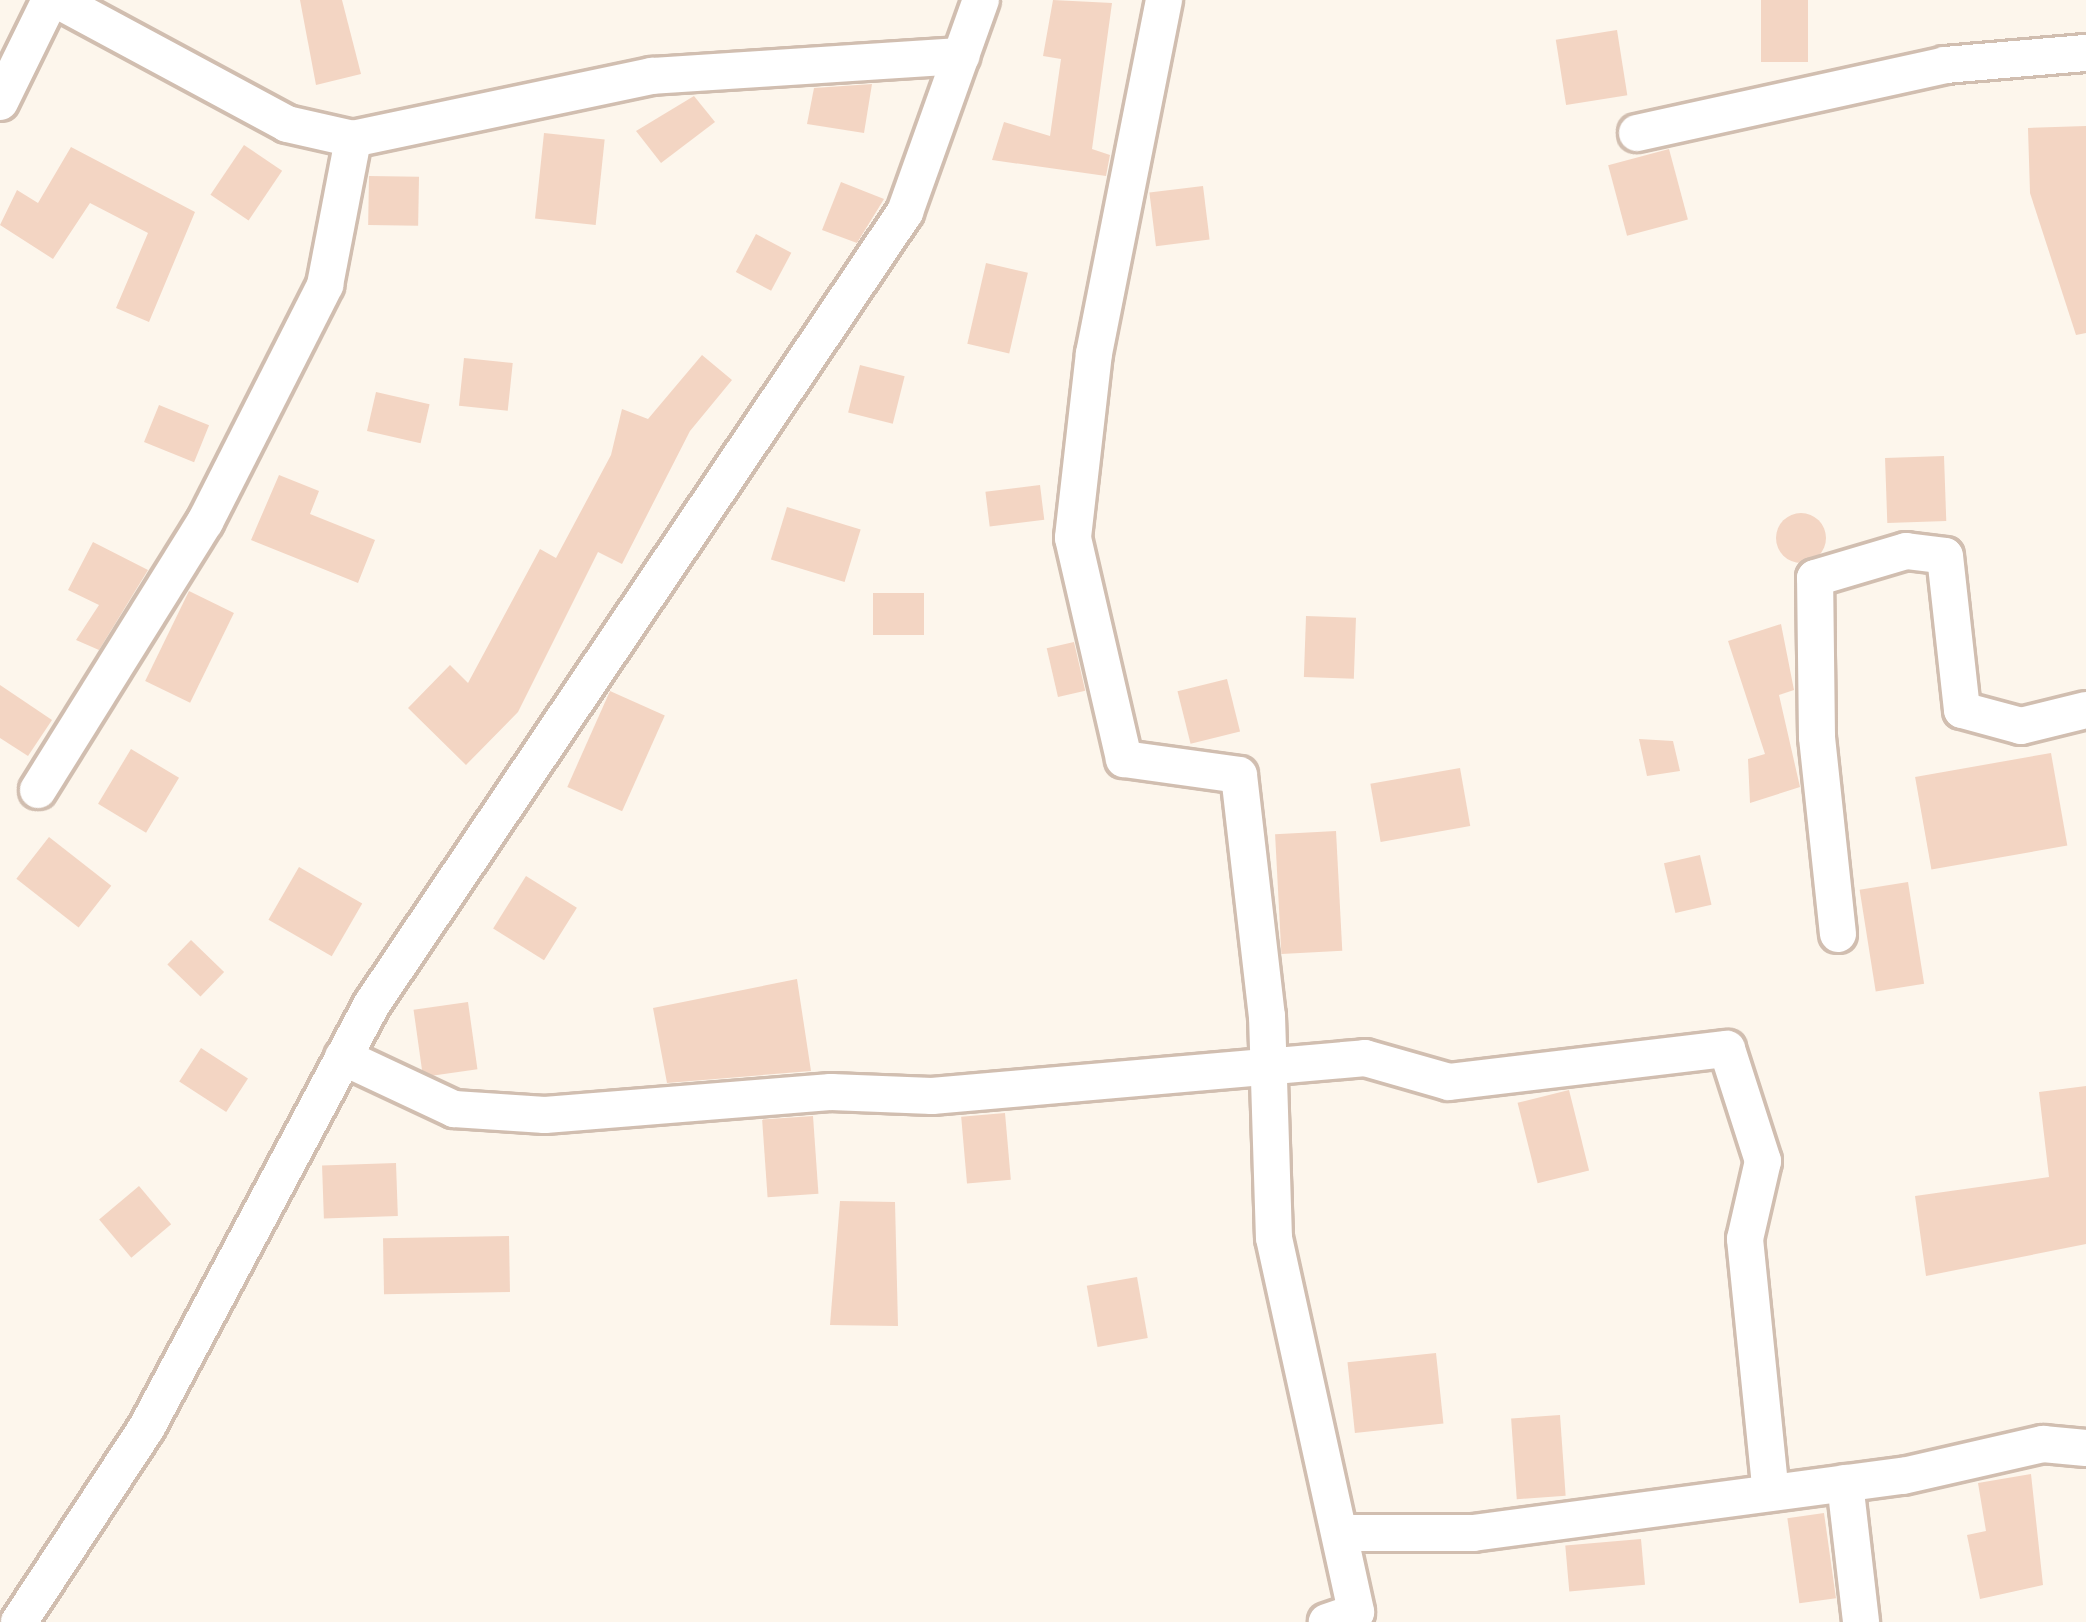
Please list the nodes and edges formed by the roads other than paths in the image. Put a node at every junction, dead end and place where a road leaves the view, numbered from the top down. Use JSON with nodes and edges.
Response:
{"nodes":[{"id":1,"x":54,"y":0,"type":"edge"},
{"id":2,"x":981,"y":0,"type":"edge"},
{"id":3,"x":1164,"y":0,"type":"edge"},
{"id":4,"x":2086,"y":52,"type":"edge"},
{"id":5,"x":961,"y":56,"type":"junction"},
{"id":6,"x":0,"y":102,"type":"edge"},
{"id":7,"x":1637,"y":133,"type":"dead end"},
{"id":8,"x":353,"y":139,"type":"junction"},
{"id":9,"x":2086,"y":710,"type":"edge"},
{"id":10,"x":38,"y":790,"type":"dead end"},
{"id":11,"x":1838,"y":934,"type":"dead end"},
{"id":12,"x":343,"y":1058,"type":"junction"},
{"id":13,"x":1269,"y":1064,"type":"junction"},
{"id":14,"x":2086,"y":1448,"type":"edge"},
{"id":15,"x":1845,"y":1484,"type":"junction"},
{"id":16,"x":1772,"y":1493,"type":"junction"},
{"id":17,"x":1341,"y":1533,"type":"junction"},
{"id":18,"x":19,"y":1622,"type":"edge"},
{"id":19,"x":1327,"y":1622,"type":"edge"},
{"id":20,"x":1861,"y":1622,"type":"edge"}],
"edges":[{"from":1,"to":6,"type":"street"},
{"from":1,"to":8,"type":"street"},
{"from":2,"to":5,"type":"street"},
{"from":3,"to":13,"type":"street"},
{"from":4,"to":7,"type":"street"},
{"from":5,"to":8,"type":"street"},
{"from":5,"to":12,"type":"street"},
{"from":8,"to":10,"type":"street"},
{"from":9,"to":11,"type":"street"},
{"from":12,"to":13,"type":"street"},
{"from":12,"to":18,"type":"street"},
{"from":13,"to":16,"type":"street"},
{"from":13,"to":17,"type":"street"},
{"from":14,"to":15,"type":"street"},
{"from":15,"to":16,"type":"street"},
{"from":15,"to":20,"type":"street"},
{"from":16,"to":17,"type":"street"},
{"from":17,"to":19,"type":"street"}]}
